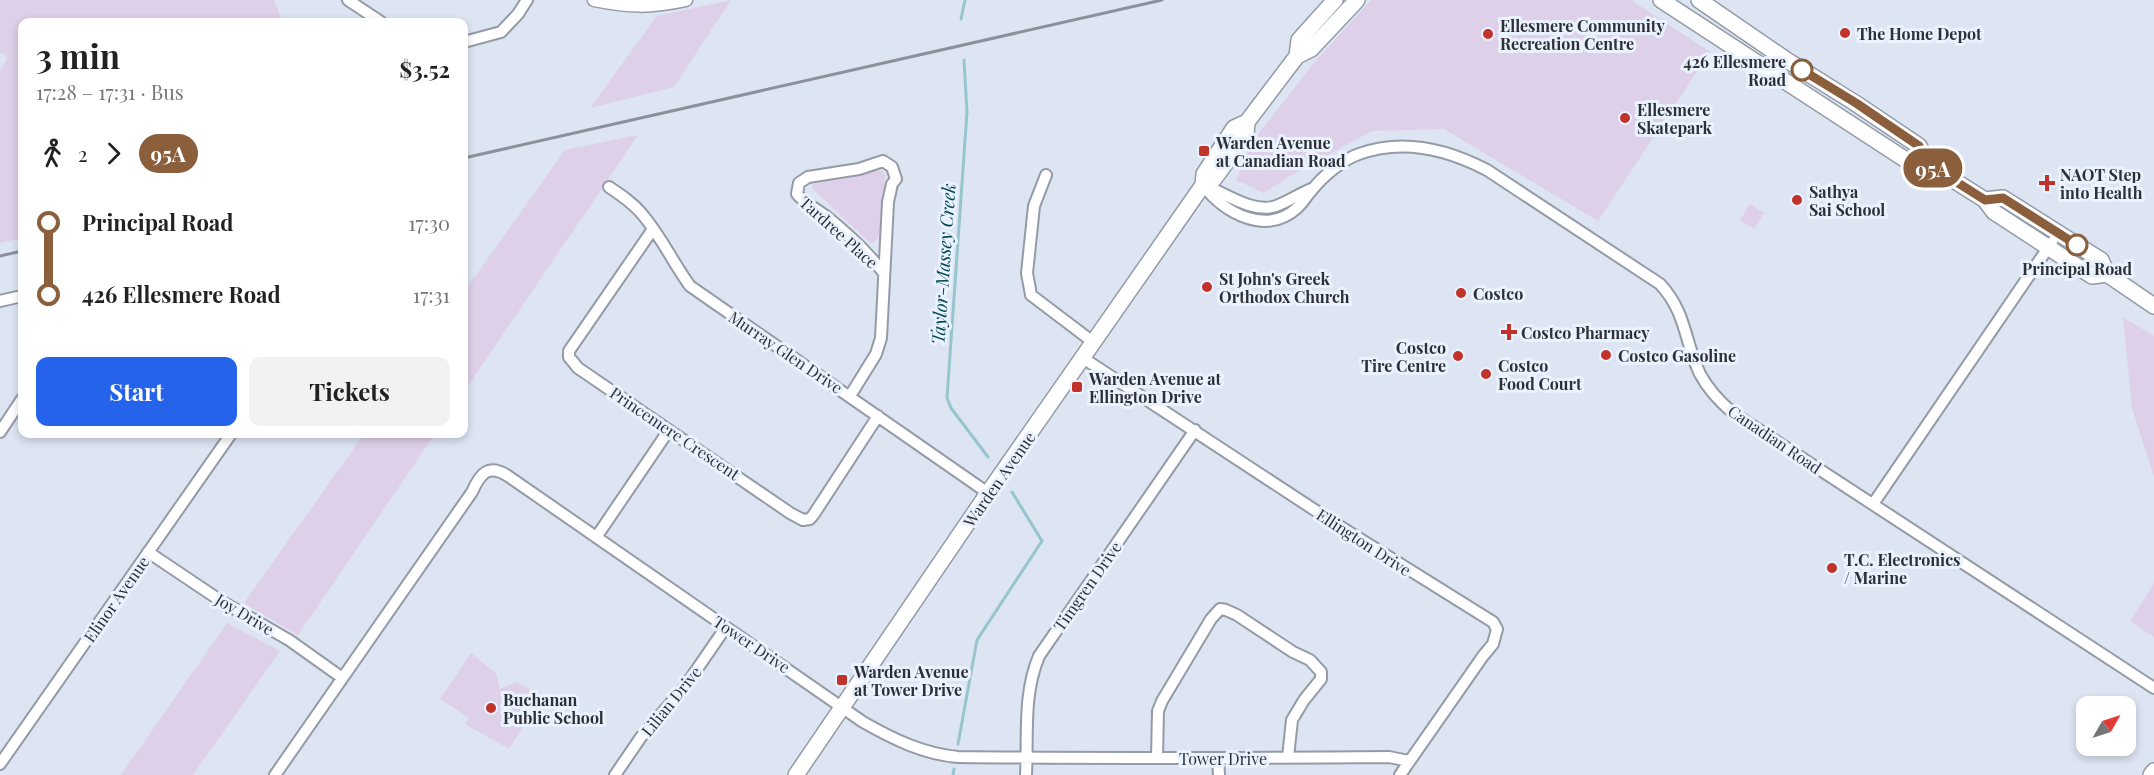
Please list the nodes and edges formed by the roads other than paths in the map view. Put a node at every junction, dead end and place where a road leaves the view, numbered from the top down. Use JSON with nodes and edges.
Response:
{"nodes":[{"id":1,"x":348,"y":0,"type":"edge"},
{"id":2,"x":527,"y":0,"type":"edge"},
{"id":3,"x":594,"y":0,"type":"edge"},
{"id":4,"x":686,"y":0,"type":"edge"},
{"id":5,"x":1335,"y":0,"type":"edge"},
{"id":6,"x":1358,"y":0,"type":"edge"},
{"id":7,"x":1661,"y":0,"type":"edge"},
{"id":8,"x":1699,"y":0,"type":"edge"},
{"id":9,"x":375,"y":18,"type":"edge"},
{"id":10,"x":468,"y":41,"type":"edge"},
{"id":11,"x":1297,"y":56,"type":"junction"},
{"id":12,"x":1785,"y":59,"type":"junction"},
{"id":13,"x":1775,"y":73,"type":"junction"},
{"id":14,"x":1928,"y":164,"type":"junction"},
{"id":15,"x":1046,"y":175,"type":"dead end"},
{"id":16,"x":1203,"y":185,"type":"junction"},
{"id":17,"x":609,"y":187,"type":"dead end"},
{"id":18,"x":1985,"y":200,"type":"junction"},
{"id":19,"x":653,"y":230,"type":"junction"},
{"id":20,"x":2057,"y":232,"type":"junction"},
{"id":21,"x":2049,"y":247,"type":"junction"},
{"id":22,"x":884,"y":273,"type":"junction"},
{"id":23,"x":2107,"y":274,"type":"junction"},
{"id":24,"x":18,"y":297,"type":"edge"},
{"id":25,"x":0,"y":301,"type":"edge"},
{"id":26,"x":2154,"y":306,"type":"edge"},
{"id":27,"x":1093,"y":342,"type":"junction"},
{"id":28,"x":1083,"y":358,"type":"junction"},
{"id":29,"x":849,"y":396,"type":"junction"},
{"id":30,"x":18,"y":405,"type":"edge"},
{"id":31,"x":878,"y":416,"type":"junction"},
{"id":32,"x":669,"y":430,"type":"junction"},
{"id":33,"x":1195,"y":430,"type":"junction"},
{"id":34,"x":0,"y":432,"type":"edge"},
{"id":35,"x":228,"y":438,"type":"edge"},
{"id":36,"x":988,"y":493,"type":"junction"},
{"id":37,"x":1873,"y":504,"type":"junction"},
{"id":38,"x":597,"y":536,"type":"junction"},
{"id":39,"x":148,"y":552,"type":"junction"},
{"id":40,"x":726,"y":627,"type":"junction"},
{"id":41,"x":341,"y":677,"type":"junction"},
{"id":42,"x":2154,"y":688,"type":"edge"},
{"id":43,"x":842,"y":706,"type":"junction"},
{"id":44,"x":1157,"y":757,"type":"junction"},
{"id":45,"x":1025,"y":758,"type":"junction"},
{"id":46,"x":1288,"y":758,"type":"junction"},
{"id":47,"x":1218,"y":759,"type":"junction"},
{"id":48,"x":1409,"y":761,"type":"junction"},
{"id":49,"x":0,"y":764,"type":"edge"},
{"id":50,"x":2154,"y":771,"type":"edge"},
{"id":51,"x":275,"y":775,"type":"edge"},
{"id":52,"x":615,"y":775,"type":"edge"},
{"id":53,"x":796,"y":775,"type":"edge"},
{"id":54,"x":1026,"y":775,"type":"edge"},
{"id":55,"x":1219,"y":775,"type":"edge"},
{"id":56,"x":1400,"y":775,"type":"edge"},
{"id":57,"x":2151,"y":775,"type":"edge"}],
"edges":[{"from":1,"to":9,"type":"street"},
{"from":2,"to":10,"type":"street"},
{"from":3,"to":4,"type":"street"},
{"from":5,"to":11,"type":"main road","name":"Warden Avenue"},
{"from":6,"to":11,"type":"main road","name":"Warden Avenue"},
{"from":7,"to":13,"type":"main road"},
{"from":8,"to":12,"type":"main road"},
{"from":11,"to":16,"type":"main road","name":"Warden Avenue"},
{"from":12,"to":13,"type":"main road"},
{"from":12,"to":14,"type":"main road"},
{"from":13,"to":14,"type":"main road"},
{"from":14,"to":18,"type":"main road"},
{"from":15,"to":27,"type":"street"},
{"from":16,"to":27,"type":"main road","name":"Warden Avenue"},
{"from":16,"to":37,"type":"street","name":"Canadian Road"},
{"from":17,"to":19,"type":"street","name":"Murray Glen Drive"},
{"from":18,"to":20,"type":"main road"},
{"from":18,"to":21,"type":"main road"},
{"from":19,"to":29,"type":"street","name":"Murray Glen Drive"},
{"from":19,"to":32,"type":"street","name":"Princemere Crescent"},
{"from":20,"to":21,"type":"street"},
{"from":20,"to":23,"type":"main road"},
{"from":21,"to":23,"type":"main road"},
{"from":21,"to":37,"type":"street"},
{"from":22,"to":22,"type":"street","name":"Tardree Place"},
{"from":22,"to":29,"type":"street","name":"Tardree Place"},
{"from":23,"to":26,"type":"main road"},
{"from":24,"to":25,"type":"street"},
{"from":27,"to":28,"type":"main road","name":"Warden Avenue"},
{"from":28,"to":33,"type":"street","name":"Ellington Drive"},
{"from":28,"to":36,"type":"main road","name":"Warden Avenue"},
{"from":29,"to":31,"type":"street","name":"Murray Glen Drive"},
{"from":30,"to":34,"type":"street"},
{"from":31,"to":32,"type":"street","name":"Princemere Crescent"},
{"from":31,"to":36,"type":"street","name":"Murray Glen Drive"},
{"from":32,"to":38,"type":"street"},
{"from":33,"to":45,"type":"street","name":"Timgren Drive"},
{"from":33,"to":48,"type":"street","name":"Ellington Drive"},
{"from":35,"to":39,"type":"street","name":"Elinor Avenue"},
{"from":36,"to":43,"type":"main road","name":"Warden Avenue"},
{"from":37,"to":42,"type":"street","name":"Canadian Road"},
{"from":38,"to":40,"type":"street","name":"Tower Drive"},
{"from":38,"to":41,"type":"street","name":"Tower Drive"},
{"from":39,"to":41,"type":"street","name":"Joy Drive"},
{"from":39,"to":49,"type":"street","name":"Elinor Avenue"},
{"from":40,"to":43,"type":"street","name":"Tower Drive"},
{"from":40,"to":52,"type":"street","name":"Lilian Drive"},
{"from":41,"to":51,"type":"street","name":"Tower Drive"},
{"from":43,"to":45,"type":"street","name":"Tower Drive"},
{"from":43,"to":53,"type":"main road","name":"Warden Avenue"},
{"from":44,"to":45,"type":"street","name":"Tower Drive"},
{"from":44,"to":46,"type":"street"},
{"from":44,"to":47,"type":"street","name":"Tower Drive"},
{"from":45,"to":54,"type":"street","name":"Timgren Drive"},
{"from":46,"to":47,"type":"street","name":"Tower Drive"},
{"from":46,"to":48,"type":"street","name":"Tower Drive"},
{"from":47,"to":55,"type":"street"},
{"from":48,"to":56,"type":"street","name":"Ellington Drive"},
{"from":50,"to":57,"type":"main road"}]}
